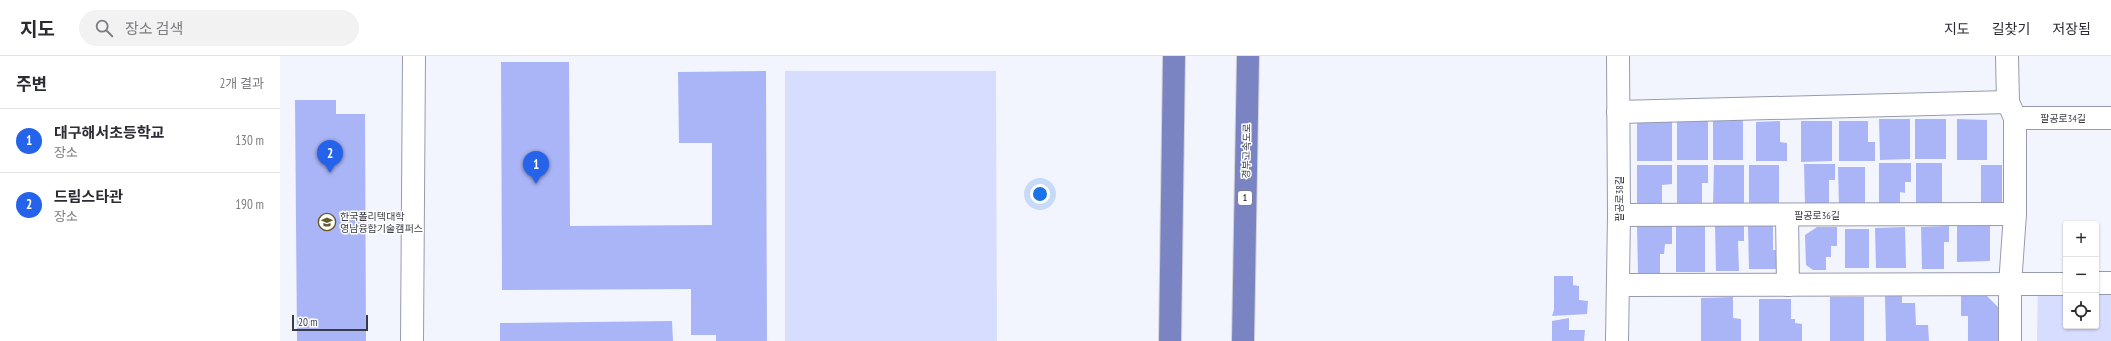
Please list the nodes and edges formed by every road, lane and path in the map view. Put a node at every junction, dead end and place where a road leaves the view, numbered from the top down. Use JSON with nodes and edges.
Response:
{"nodes":[{"id":1,"x":414,"y":56,"type":"edge"},
{"id":2,"x":1174,"y":56,"type":"edge"},
{"id":3,"x":1248,"y":56,"type":"edge"},
{"id":4,"x":1618,"y":56,"type":"edge"},
{"id":5,"x":2008,"y":56,"type":"edge"},
{"id":6,"x":2012,"y":110,"type":"junction"},
{"id":7,"x":1618,"y":112,"type":"junction"},
{"id":8,"x":2111,"y":118,"type":"edge"},
{"id":9,"x":2015,"y":214,"type":"junction"},
{"id":10,"x":1619,"y":215,"type":"junction"},
{"id":11,"x":1787,"y":215,"type":"junction"},
{"id":12,"x":2099,"y":283,"type":"edge"},
{"id":13,"x":2111,"y":283,"type":"edge"},
{"id":14,"x":2063,"y":284,"type":"edge"},
{"id":15,"x":1618,"y":285,"type":"junction"},
{"id":16,"x":1788,"y":285,"type":"junction"},
{"id":17,"x":2010,"y":285,"type":"junction"},
{"id":18,"x":412,"y":341,"type":"edge"},
{"id":19,"x":1170,"y":341,"type":"edge"},
{"id":20,"x":1243,"y":341,"type":"edge"},
{"id":21,"x":1617,"y":341,"type":"edge"},
{"id":22,"x":2010,"y":341,"type":"edge"}],
"edges":[{"from":1,"to":18,"type":"street"},
{"from":2,"to":19,"type":"highway"},
{"from":3,"to":20,"type":"highway","name":"경부고속도로","number":"1"},
{"from":4,"to":7,"type":"street","name":"팔공로38길"},
{"from":5,"to":6,"type":"street"},
{"from":6,"to":7,"type":"street"},
{"from":6,"to":8,"type":"street","name":"팔공로34길"},
{"from":6,"to":9,"type":"street"},
{"from":7,"to":10,"type":"street","name":"팔공로38길"},
{"from":9,"to":11,"type":"street","name":"팔공로36길"},
{"from":9,"to":17,"type":"street"},
{"from":10,"to":11,"type":"street","name":"팔공로36길"},
{"from":10,"to":15,"type":"street","name":"팔공로38길"},
{"from":11,"to":16,"type":"street"},
{"from":12,"to":13,"type":"street"},
{"from":14,"to":17,"type":"street"},
{"from":15,"to":16,"type":"street"},
{"from":15,"to":21,"type":"street","name":"팔공로38길"},
{"from":16,"to":17,"type":"street"},
{"from":17,"to":22,"type":"street"}]}
